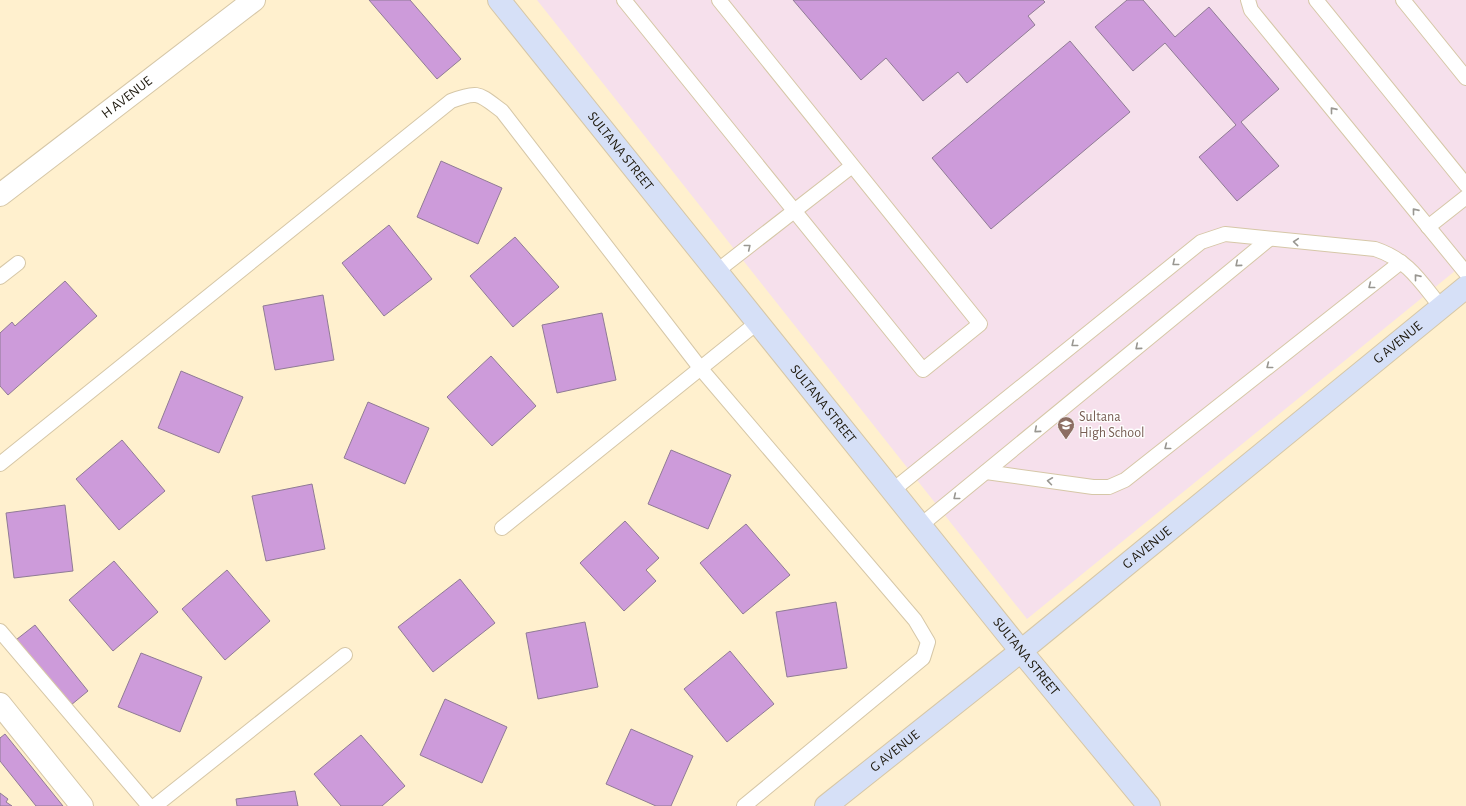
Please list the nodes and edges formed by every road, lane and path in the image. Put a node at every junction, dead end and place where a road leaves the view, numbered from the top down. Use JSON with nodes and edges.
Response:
{"nodes":[{"id":1,"x":254,"y":0,"type":"edge"},
{"id":2,"x":499,"y":0,"type":"edge"},
{"id":3,"x":624,"y":0,"type":"edge"},
{"id":4,"x":719,"y":0,"type":"edge"},
{"id":5,"x":1248,"y":0,"type":"edge"},
{"id":6,"x":1316,"y":0,"type":"edge"},
{"id":7,"x":1403,"y":0,"type":"edge"},
{"id":8,"x":1466,"y":78,"type":"edge"},
{"id":9,"x":852,"y":166,"type":"junction"},
{"id":10,"x":1466,"y":185,"type":"edge"},
{"id":11,"x":0,"y":194,"type":"edge"},
{"id":12,"x":1466,"y":197,"type":"edge"},
{"id":13,"x":794,"y":210,"type":"junction"},
{"id":14,"x":1428,"y":227,"type":"junction"},
{"id":15,"x":1268,"y":240,"type":"junction"},
{"id":16,"x":1401,"y":262,"type":"junction"},
{"id":17,"x":18,"y":264,"type":"dead end"},
{"id":18,"x":717,"y":272,"type":"junction"},
{"id":19,"x":1466,"y":274,"type":"edge"},
{"id":20,"x":0,"y":277,"type":"edge"},
{"id":21,"x":1466,"y":287,"type":"edge"},
{"id":22,"x":1441,"y":307,"type":"junction"},
{"id":23,"x":758,"y":322,"type":"junction"},
{"id":24,"x":701,"y":369,"type":"junction"},
{"id":25,"x":0,"y":464,"type":"edge"},
{"id":26,"x":986,"y":472,"type":"junction"},
{"id":27,"x":893,"y":490,"type":"junction"},
{"id":28,"x":921,"y":525,"type":"junction"},
{"id":29,"x":502,"y":528,"type":"dead end"},
{"id":30,"x":0,"y":631,"type":"edge"},
{"id":31,"x":1021,"y":651,"type":"junction"},
{"id":32,"x":345,"y":655,"type":"dead end"},
{"id":33,"x":0,"y":704,"type":"edge"},
{"id":34,"x":82,"y":806,"type":"edge"},
{"id":35,"x":149,"y":806,"type":"edge"},
{"id":36,"x":154,"y":806,"type":"edge"},
{"id":37,"x":744,"y":806,"type":"edge"},
{"id":38,"x":826,"y":806,"type":"edge"},
{"id":39,"x":1149,"y":806,"type":"edge"}],
"edges":[{"from":1,"to":11,"type":"street","name":"H AVENUE"},
{"from":2,"to":18,"type":"street","name":"SULTANA STREET"},
{"from":3,"to":13,"type":"lane"},
{"from":4,"to":9,"type":"lane"},
{"from":14,"to":5,"type":"lane","one_way":true},
{"from":6,"to":10,"type":"lane"},
{"from":7,"to":8,"type":"lane"},
{"from":9,"to":13,"type":"lane"},
{"from":9,"to":13,"type":"lane"},
{"from":12,"to":14,"type":"lane"},
{"from":18,"to":13,"type":"lane","one_way":true},
{"from":14,"to":19,"type":"lane"},
{"from":16,"to":15,"type":"lane","one_way":true},
{"from":15,"to":26,"type":"lane","one_way":true},
{"from":15,"to":27,"type":"lane","one_way":true},
{"from":22,"to":16,"type":"lane","one_way":true},
{"from":16,"to":26,"type":"lane","one_way":true},
{"from":17,"to":20,"type":"lane"},
{"from":18,"to":23,"type":"street","name":"SULTANA STREET"},
{"from":21,"to":22,"type":"street","name":"G AVENUE"},
{"from":22,"to":31,"type":"street","name":"G AVENUE"},
{"from":23,"to":24,"type":"lane"},
{"from":23,"to":27,"type":"street","name":"SULTANA STREET"},
{"from":24,"to":25,"type":"lane"},
{"from":24,"to":29,"type":"lane"},
{"from":24,"to":37,"type":"lane"},
{"from":26,"to":28,"type":"lane","one_way":true},
{"from":27,"to":28,"type":"street","name":"SULTANA STREET"},
{"from":28,"to":31,"type":"street","name":"SULTANA STREET"},
{"from":30,"to":35,"type":"lane"},
{"from":31,"to":38,"type":"street","name":"G AVENUE"},
{"from":31,"to":39,"type":"street","name":"SULTANA STREET"},
{"from":32,"to":36,"type":"lane"},
{"from":33,"to":34,"type":"street"}]}
